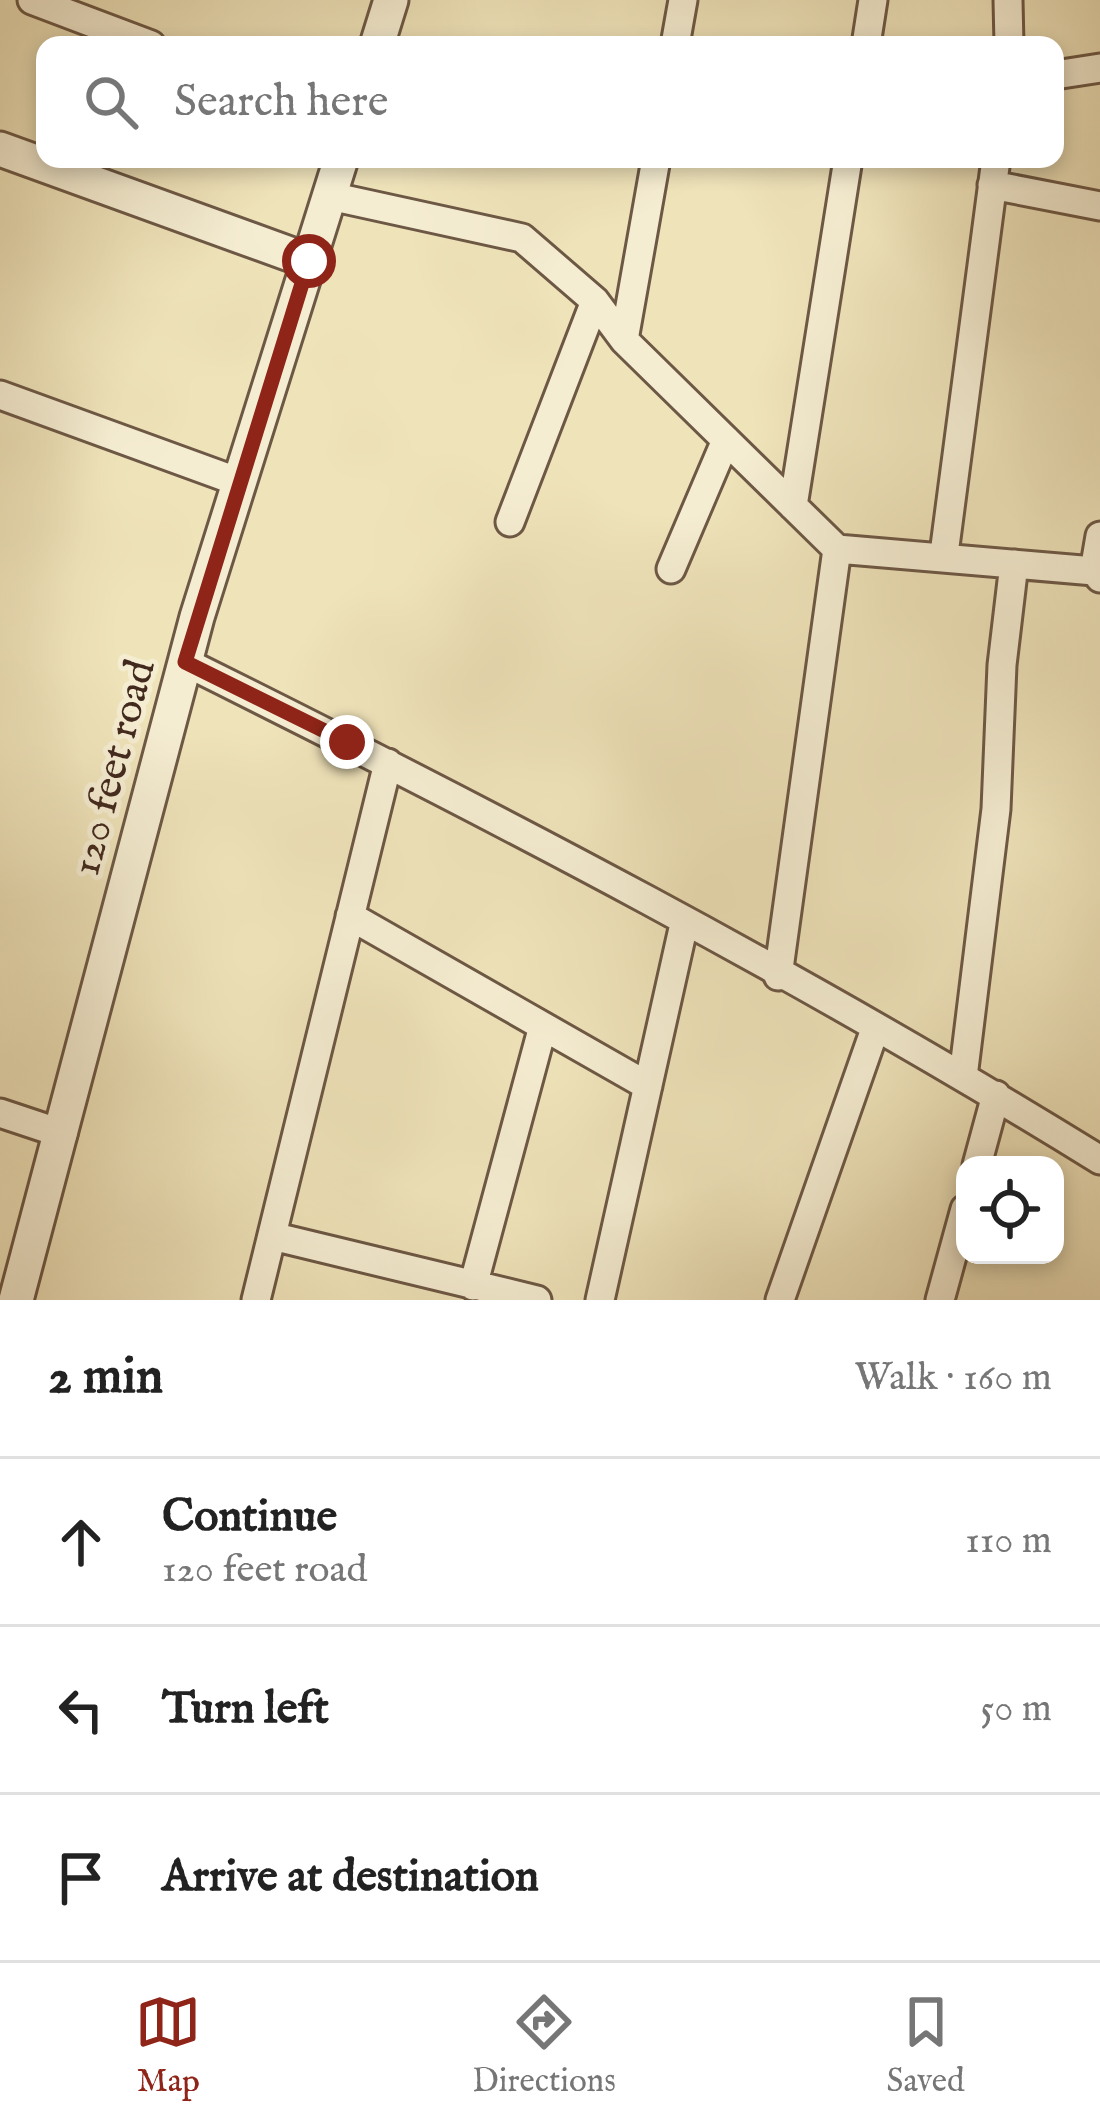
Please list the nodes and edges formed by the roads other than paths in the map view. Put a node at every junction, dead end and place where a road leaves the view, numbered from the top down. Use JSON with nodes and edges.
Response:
{"nodes":[{"id":1,"x":32,"y":0,"type":"edge"},
{"id":2,"x":391,"y":0,"type":"edge"},
{"id":3,"x":683,"y":0,"type":"edge"},
{"id":4,"x":873,"y":0,"type":"edge"},
{"id":5,"x":1008,"y":0,"type":"edge"},
{"id":6,"x":128,"y":36,"type":"edge"},
{"id":7,"x":380,"y":36,"type":"edge"},
{"id":8,"x":677,"y":36,"type":"edge"},
{"id":9,"x":867,"y":36,"type":"edge"},
{"id":10,"x":1009,"y":36,"type":"edge"},
{"id":11,"x":1100,"y":68,"type":"edge"},
{"id":12,"x":1064,"y":74,"type":"edge"},
{"id":13,"x":0,"y":149,"type":"edge"},
{"id":14,"x":36,"y":162,"type":"edge"},
{"id":15,"x":52,"y":168,"type":"edge"},
{"id":16,"x":338,"y":168,"type":"edge"},
{"id":17,"x":654,"y":168,"type":"edge"},
{"id":18,"x":847,"y":168,"type":"edge"},
{"id":19,"x":994,"y":172,"type":"edge"},
{"id":20,"x":330,"y":196,"type":"junction"},
{"id":21,"x":1100,"y":206,"type":"edge"},
{"id":22,"x":309,"y":261,"type":"junction"},
{"id":23,"x":595,"y":301,"type":"junction"},
{"id":24,"x":624,"y":340,"type":"junction"},
{"id":25,"x":0,"y":395,"type":"edge"},
{"id":26,"x":726,"y":440,"type":"junction"},
{"id":27,"x":239,"y":482,"type":"junction"},
{"id":28,"x":793,"y":506,"type":"junction"},
{"id":29,"x":510,"y":522,"type":"dead end"},
{"id":30,"x":1100,"y":536,"type":"edge"},
{"id":31,"x":837,"y":549,"type":"junction"},
{"id":32,"x":944,"y":554,"type":"junction"},
{"id":33,"x":1014,"y":564,"type":"junction"},
{"id":34,"x":671,"y":569,"type":"dead end"},
{"id":35,"x":1097,"y":575,"type":"edge"},
{"id":36,"x":185,"y":662,"type":"junction"},
{"id":37,"x":388,"y":763,"type":"junction"},
{"id":38,"x":350,"y":916,"type":"junction"},
{"id":39,"x":684,"y":924,"type":"junction"},
{"id":40,"x":778,"y":976,"type":"junction"},
{"id":41,"x":543,"y":1026,"type":"junction"},
{"id":42,"x":875,"y":1029,"type":"junction"},
{"id":43,"x":963,"y":1077,"type":"junction"},
{"id":44,"x":648,"y":1086,"type":"junction"},
{"id":45,"x":996,"y":1095,"type":"junction"},
{"id":46,"x":0,"y":1113,"type":"edge"},
{"id":47,"x":63,"y":1134,"type":"junction"},
{"id":48,"x":979,"y":1156,"type":"edge"},
{"id":49,"x":1100,"y":1160,"type":"edge"},
{"id":50,"x":272,"y":1236,"type":"junction"},
{"id":51,"x":956,"y":1242,"type":"edge"},
{"id":52,"x":473,"y":1286,"type":"junction"},
{"id":53,"x":16,"y":1300,"type":"edge"},
{"id":54,"x":256,"y":1300,"type":"edge"},
{"id":55,"x":537,"y":1300,"type":"edge"},
{"id":56,"x":600,"y":1300,"type":"edge"},
{"id":57,"x":780,"y":1300,"type":"edge"},
{"id":58,"x":940,"y":1300,"type":"edge"}],
"edges":[{"from":1,"to":6,"type":"street"},
{"from":2,"to":7,"type":"street"},
{"from":3,"to":8,"type":"street"},
{"from":4,"to":9,"type":"street"},
{"from":5,"to":10,"type":"street"},
{"from":11,"to":12,"type":"street"},
{"from":13,"to":14,"type":"street"},
{"from":15,"to":22,"type":"street"},
{"from":16,"to":20,"type":"street","name":"120 feet road"},
{"from":17,"to":24,"type":"street"},
{"from":18,"to":28,"type":"street"},
{"from":19,"to":21,"type":"street"},
{"from":19,"to":32,"type":"street"},
{"from":20,"to":22,"type":"street","name":"120 feet road"},
{"from":20,"to":23,"type":"street"},
{"from":22,"to":27,"type":"street","name":"120 feet road"},
{"from":23,"to":24,"type":"street"},
{"from":23,"to":29,"type":"street"},
{"from":24,"to":26,"type":"street"},
{"from":25,"to":27,"type":"street"},
{"from":26,"to":28,"type":"street"},
{"from":26,"to":34,"type":"street"},
{"from":27,"to":36,"type":"street","name":"120 feet road"},
{"from":28,"to":31,"type":"street"},
{"from":30,"to":35,"type":"street"},
{"from":31,"to":32,"type":"street"},
{"from":31,"to":40,"type":"street"},
{"from":32,"to":33,"type":"street"},
{"from":33,"to":35,"type":"street"},
{"from":33,"to":43,"type":"street"},
{"from":36,"to":37,"type":"street"},
{"from":36,"to":47,"type":"street","name":"120 feet road"},
{"from":37,"to":38,"type":"street"},
{"from":37,"to":39,"type":"street"},
{"from":38,"to":41,"type":"street"},
{"from":38,"to":50,"type":"street"},
{"from":39,"to":40,"type":"street"},
{"from":39,"to":44,"type":"street"},
{"from":40,"to":42,"type":"street"},
{"from":41,"to":44,"type":"street"},
{"from":41,"to":52,"type":"street"},
{"from":42,"to":43,"type":"street"},
{"from":42,"to":57,"type":"street"},
{"from":43,"to":45,"type":"street"},
{"from":44,"to":56,"type":"street"},
{"from":45,"to":48,"type":"street"},
{"from":45,"to":49,"type":"street"},
{"from":46,"to":47,"type":"street"},
{"from":47,"to":53,"type":"street","name":"120 feet road"},
{"from":50,"to":52,"type":"street"},
{"from":50,"to":54,"type":"street"},
{"from":51,"to":58,"type":"street"},
{"from":52,"to":55,"type":"street"}]}
